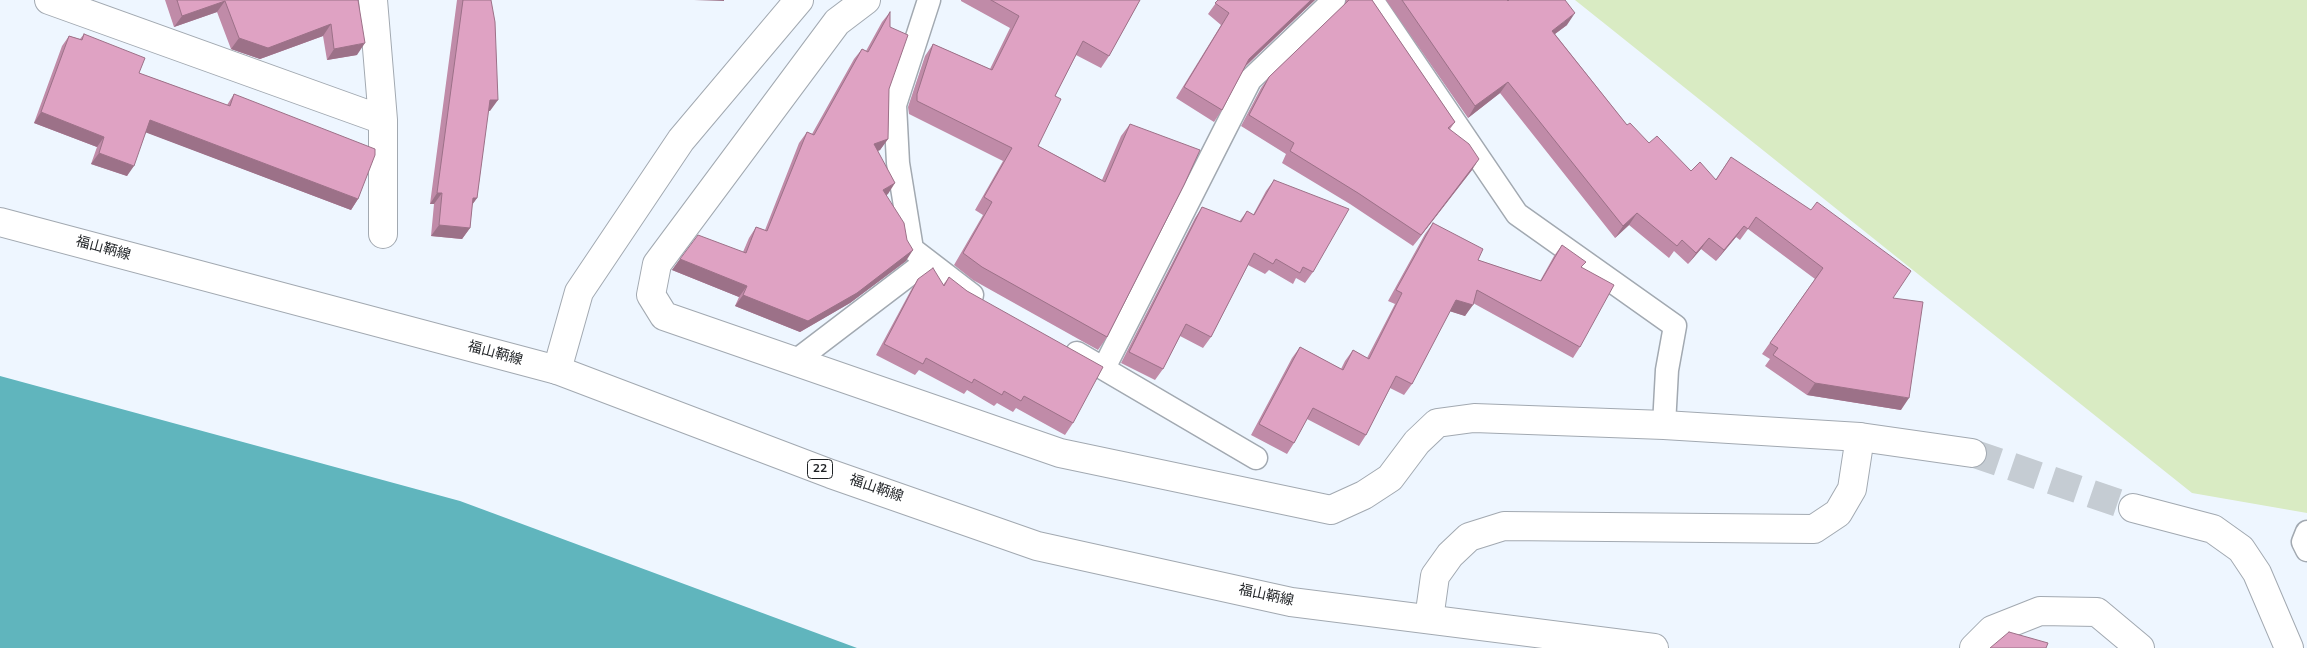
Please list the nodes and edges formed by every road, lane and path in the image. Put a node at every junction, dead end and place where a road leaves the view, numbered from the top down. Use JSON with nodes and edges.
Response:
{"nodes":[{"id":1,"x":50,"y":0,"type":"edge"},
{"id":2,"x":373,"y":0,"type":"edge"},
{"id":3,"x":799,"y":0,"type":"edge"},
{"id":4,"x":866,"y":0,"type":"edge"},
{"id":5,"x":929,"y":0,"type":"edge"},
{"id":6,"x":1334,"y":0,"type":"edge"},
{"id":7,"x":1372,"y":0,"type":"edge"},
{"id":8,"x":383,"y":120,"type":"junction"},
{"id":9,"x":0,"y":222,"type":"edge"},
{"id":10,"x":383,"y":234,"type":"dead end"},
{"id":11,"x":927,"y":261,"type":"junction"},
{"id":12,"x":992,"y":306,"type":"edge"},
{"id":13,"x":1061,"y":344,"type":"edge"},
{"id":14,"x":797,"y":360,"type":"junction"},
{"id":15,"x":1104,"y":368,"type":"junction"},
{"id":16,"x":556,"y":370,"type":"junction"},
{"id":17,"x":1664,"y":424,"type":"junction"},
{"id":18,"x":1860,"y":437,"type":"junction"},
{"id":19,"x":1972,"y":453,"type":"tunnel mouth"},
{"id":20,"x":1256,"y":458,"type":"dead end"},
{"id":21,"x":2133,"y":508,"type":"tunnel mouth"},
{"id":22,"x":2307,"y":532,"type":"edge"},
{"id":23,"x":2307,"y":550,"type":"edge"},
{"id":24,"x":1428,"y":619,"type":"junction"},
{"id":25,"x":1654,"y":648,"type":"edge"},
{"id":26,"x":1974,"y":648,"type":"edge"},
{"id":27,"x":2140,"y":648,"type":"edge"},
{"id":28,"x":2289,"y":648,"type":"edge"}],
"edges":[{"from":1,"to":8,"type":"street"},
{"from":2,"to":8,"type":"street"},
{"from":3,"to":16,"type":"street"},
{"from":4,"to":14,"type":"street"},
{"from":5,"to":11,"type":"lane"},
{"from":6,"to":15,"type":"lane"},
{"from":7,"to":17,"type":"lane"},
{"from":8,"to":10,"type":"street"},
{"from":9,"to":16,"type":"street","name":"福山鞆線","number":"22"},
{"from":11,"to":12,"type":"lane"},
{"from":11,"to":14,"type":"lane"},
{"from":13,"to":15,"type":"lane"},
{"from":14,"to":17,"type":"street"},
{"from":15,"to":20,"type":"lane"},
{"from":16,"to":24,"type":"street","name":"福山鞆線","number":"22"},
{"from":17,"to":18,"type":"street"},
{"from":18,"to":19,"type":"street"},
{"from":18,"to":24,"type":"street"},
{"from":21,"to":28,"type":"street"},
{"from":22,"to":23,"type":"lane"},
{"from":24,"to":25,"type":"street","name":"福山鞆線","number":"22"},
{"from":26,"to":27,"type":"street"}]}
